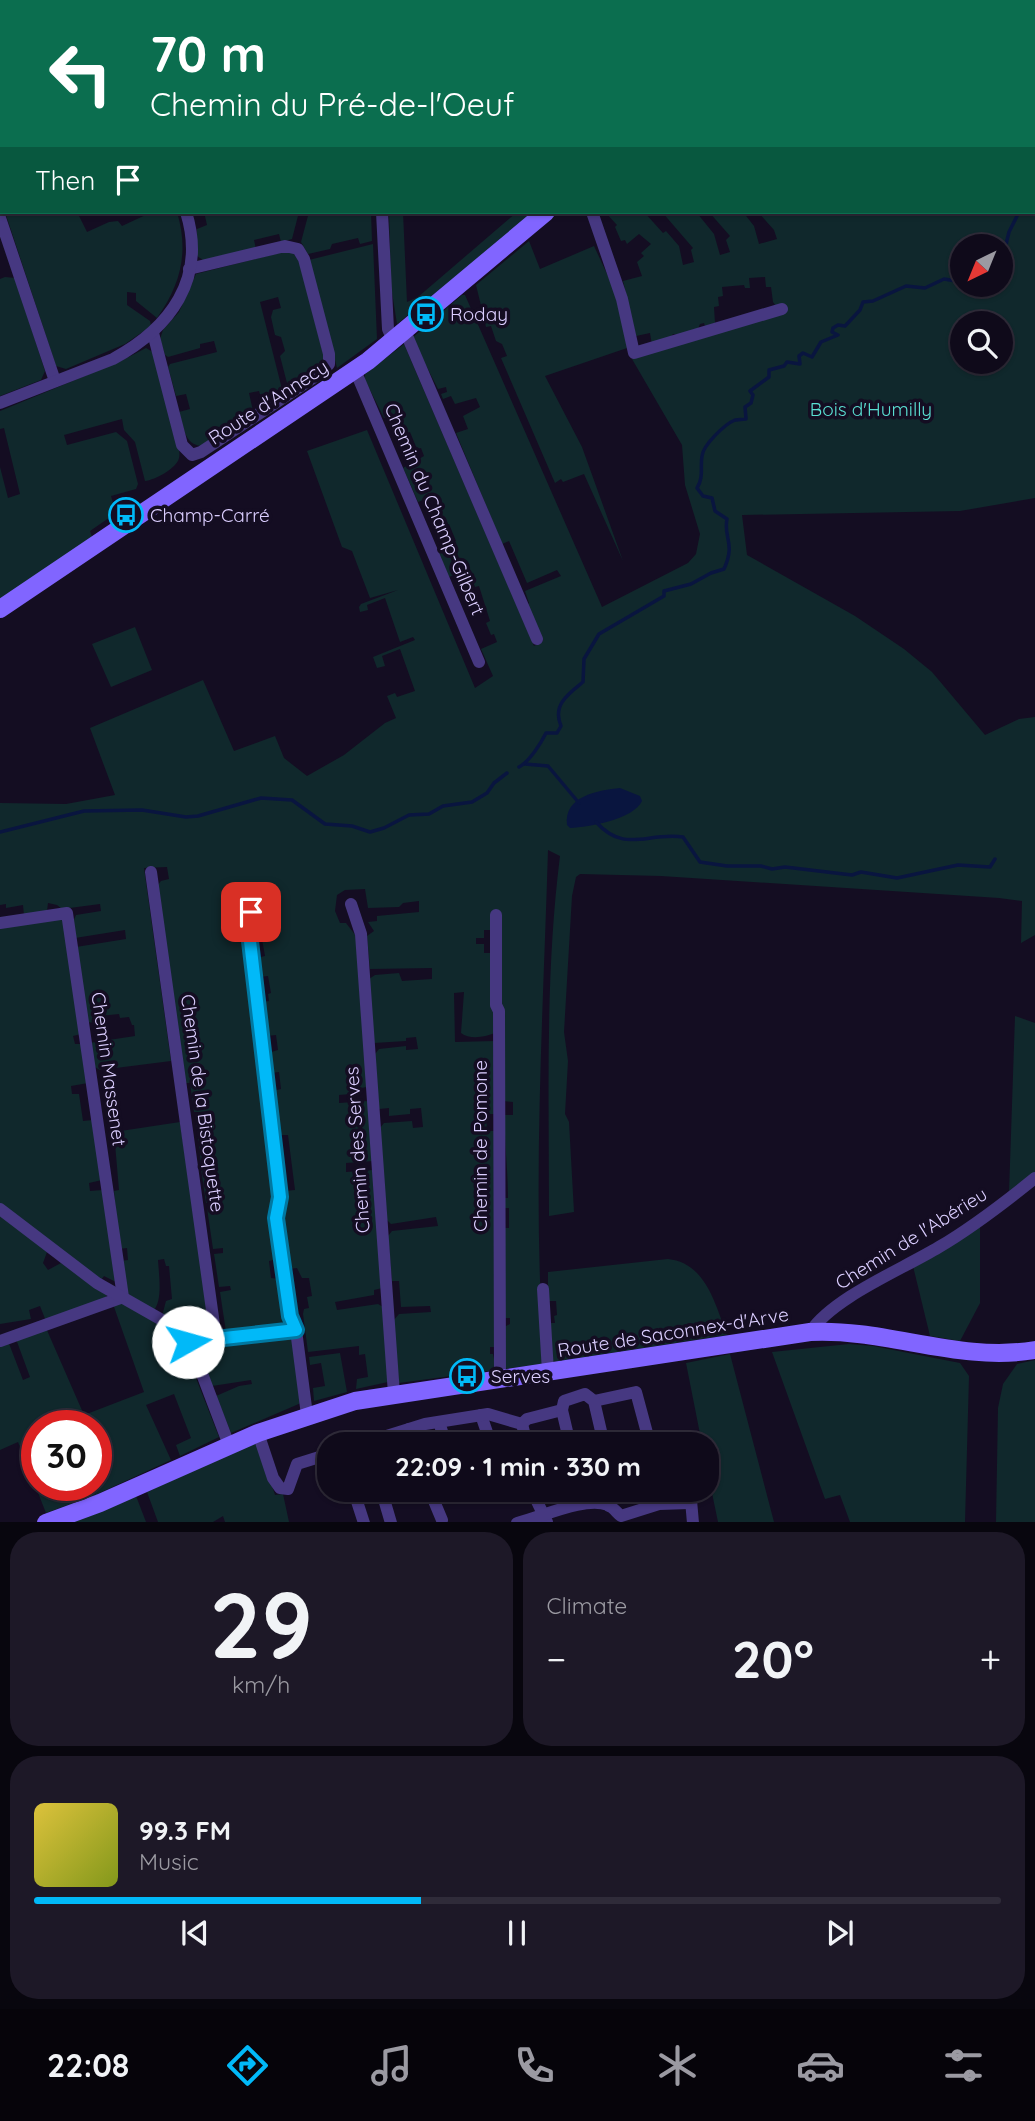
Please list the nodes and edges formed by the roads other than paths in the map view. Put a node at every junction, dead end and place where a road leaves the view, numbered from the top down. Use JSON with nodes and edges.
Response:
{"nodes":[{"id":1,"x":186,"y":214,"type":"edge"},
{"id":2,"x":382,"y":214,"type":"edge"},
{"id":3,"x":544,"y":214,"type":"edge"},
{"id":4,"x":593,"y":214,"type":"edge"},
{"id":5,"x":0,"y":218,"type":"edge"},
{"id":6,"x":189,"y":269,"type":"junction"},
{"id":7,"x":782,"y":309,"type":"dead end"},
{"id":8,"x":153,"y":333,"type":"junction"},
{"id":9,"x":399,"y":336,"type":"junction"},
{"id":10,"x":355,"y":370,"type":"junction"},
{"id":11,"x":55,"y":381,"type":"junction"},
{"id":12,"x":0,"y":403,"type":"edge"},
{"id":13,"x":0,"y":609,"type":"edge"},
{"id":14,"x":537,"y":639,"type":"dead end"},
{"id":15,"x":479,"y":663,"type":"dead end"},
{"id":16,"x":151,"y":872,"type":"dead end"},
{"id":17,"x":351,"y":904,"type":"dead end"},
{"id":18,"x":251,"y":912,"type":"dead end"},
{"id":19,"x":496,"y":915,"type":"dead end"},
{"id":20,"x":0,"y":923,"type":"edge"},
{"id":21,"x":1035,"y":1178,"type":"edge"},
{"id":22,"x":0,"y":1209,"type":"edge"},
{"id":23,"x":543,"y":1289,"type":"dead end"},
{"id":24,"x":123,"y":1297,"type":"junction"},
{"id":25,"x":296,"y":1330,"type":"junction"},
{"id":26,"x":810,"y":1332,"type":"junction"},
{"id":27,"x":216,"y":1339,"type":"junction"},
{"id":28,"x":0,"y":1341,"type":"edge"},
{"id":29,"x":188,"y":1342,"type":"junction"},
{"id":30,"x":1035,"y":1350,"type":"edge"},
{"id":31,"x":548,"y":1372,"type":"junction"},
{"id":32,"x":500,"y":1378,"type":"junction"},
{"id":33,"x":394,"y":1394,"type":"junction"},
{"id":34,"x":594,"y":1401,"type":"junction"},
{"id":35,"x":562,"y":1410,"type":"junction"},
{"id":36,"x":307,"y":1415,"type":"junction"},
{"id":37,"x":481,"y":1415,"type":"junction"},
{"id":38,"x":439,"y":1422,"type":"junction"},
{"id":39,"x":522,"y":1424,"type":"junction"},
{"id":40,"x":409,"y":1429,"type":"junction"},
{"id":41,"x":400,"y":1432,"type":"edge"},
{"id":42,"x":410,"y":1432,"type":"edge"},
{"id":43,"x":442,"y":1432,"type":"edge"},
{"id":44,"x":487,"y":1432,"type":"edge"},
{"id":45,"x":524,"y":1432,"type":"edge"},
{"id":46,"x":567,"y":1432,"type":"edge"},
{"id":47,"x":601,"y":1432,"type":"edge"},
{"id":48,"x":647,"y":1432,"type":"edge"},
{"id":49,"x":258,"y":1433,"type":"junction"},
{"id":50,"x":229,"y":1445,"type":"junction"},
{"id":51,"x":317,"y":1458,"type":"edge"},
{"id":52,"x":357,"y":1502,"type":"edge"},
{"id":53,"x":385,"y":1502,"type":"edge"},
{"id":54,"x":433,"y":1502,"type":"edge"},
{"id":55,"x":536,"y":1502,"type":"edge"},
{"id":56,"x":608,"y":1502,"type":"edge"},
{"id":57,"x":667,"y":1502,"type":"edge"},
{"id":58,"x":691,"y":1502,"type":"edge"},
{"id":59,"x":609,"y":1506,"type":"junction"},
{"id":60,"x":546,"y":1519,"type":"edge"},
{"id":61,"x":622,"y":1519,"type":"edge"},
{"id":62,"x":46,"y":1522,"type":"edge"},
{"id":63,"x":364,"y":1522,"type":"edge"},
{"id":64,"x":391,"y":1522,"type":"edge"},
{"id":65,"x":439,"y":1522,"type":"edge"},
{"id":66,"x":517,"y":1522,"type":"edge"},
{"id":67,"x":693,"y":1522,"type":"edge"}],
"edges":[{"from":1,"to":6,"type":"street"},
{"from":2,"to":9,"type":"street"},
{"from":3,"to":9,"type":"street","name":"Route d'Annecy"},
{"from":4,"to":7,"type":"street"},
{"from":5,"to":11,"type":"street"},
{"from":6,"to":8,"type":"street"},
{"from":6,"to":8,"type":"street"},
{"from":8,"to":11,"type":"street"},
{"from":9,"to":10,"type":"street","name":"Route d'Annecy"},
{"from":9,"to":14,"type":"street"},
{"from":10,"to":13,"type":"street","name":"Route d'Annecy"},
{"from":10,"to":15,"type":"street","name":"Chemin du Champ-Gilbert"},
{"from":11,"to":12,"type":"street"},
{"from":16,"to":27,"type":"street","name":"Chemin de la Bistoquette"},
{"from":17,"to":33,"type":"street","name":"Chemin des Serves"},
{"from":18,"to":25,"type":"street"},
{"from":19,"to":32,"type":"street","name":"Chemin de Pomone"},
{"from":20,"to":24,"type":"street","name":"Chemin Massenet"},
{"from":21,"to":26,"type":"street","name":"Chemin de l'Abérieu"},
{"from":22,"to":24,"type":"street"},
{"from":23,"to":31,"type":"street"},
{"from":24,"to":28,"type":"street"},
{"from":24,"to":29,"type":"street"},
{"from":25,"to":27,"type":"street"},
{"from":25,"to":36,"type":"street"},
{"from":26,"to":30,"type":"street","name":"Route de Saconnex-d'Arve"},
{"from":26,"to":31,"type":"street","name":"Route de Saconnex-d'Arve"},
{"from":27,"to":29,"type":"street"},
{"from":29,"to":50,"type":"street"},
{"from":31,"to":32,"type":"street","name":"Route de Saconnex-d'Arve"},
{"from":32,"to":33,"type":"street","name":"Route de Saconnex-d'Arve"},
{"from":33,"to":36,"type":"street","name":"Route de Saconnex-d'Arve"},
{"from":34,"to":35,"type":"street"},
{"from":34,"to":47,"type":"street"},
{"from":34,"to":48,"type":"street"},
{"from":35,"to":39,"type":"street"},
{"from":35,"to":46,"type":"street"},
{"from":36,"to":49,"type":"street","name":"Route de Saconnex-d'Arve"},
{"from":37,"to":38,"type":"street"},
{"from":37,"to":39,"type":"street"},
{"from":37,"to":44,"type":"street"},
{"from":38,"to":40,"type":"street"},
{"from":38,"to":43,"type":"street"},
{"from":39,"to":45,"type":"street"},
{"from":40,"to":41,"type":"street"},
{"from":40,"to":42,"type":"street"},
{"from":49,"to":50,"type":"street","name":"Route de Saconnex-d'Arve"},
{"from":49,"to":51,"type":"street"},
{"from":50,"to":62,"type":"street","name":"Route de Saconnex-d'Arve"},
{"from":52,"to":63,"type":"street"},
{"from":53,"to":64,"type":"street"},
{"from":54,"to":65,"type":"street"},
{"from":55,"to":60,"type":"street"},
{"from":56,"to":59,"type":"street"},
{"from":57,"to":61,"type":"street"},
{"from":58,"to":67,"type":"street"},
{"from":59,"to":60,"type":"street"},
{"from":59,"to":61,"type":"street"},
{"from":60,"to":66,"type":"street"}]}
